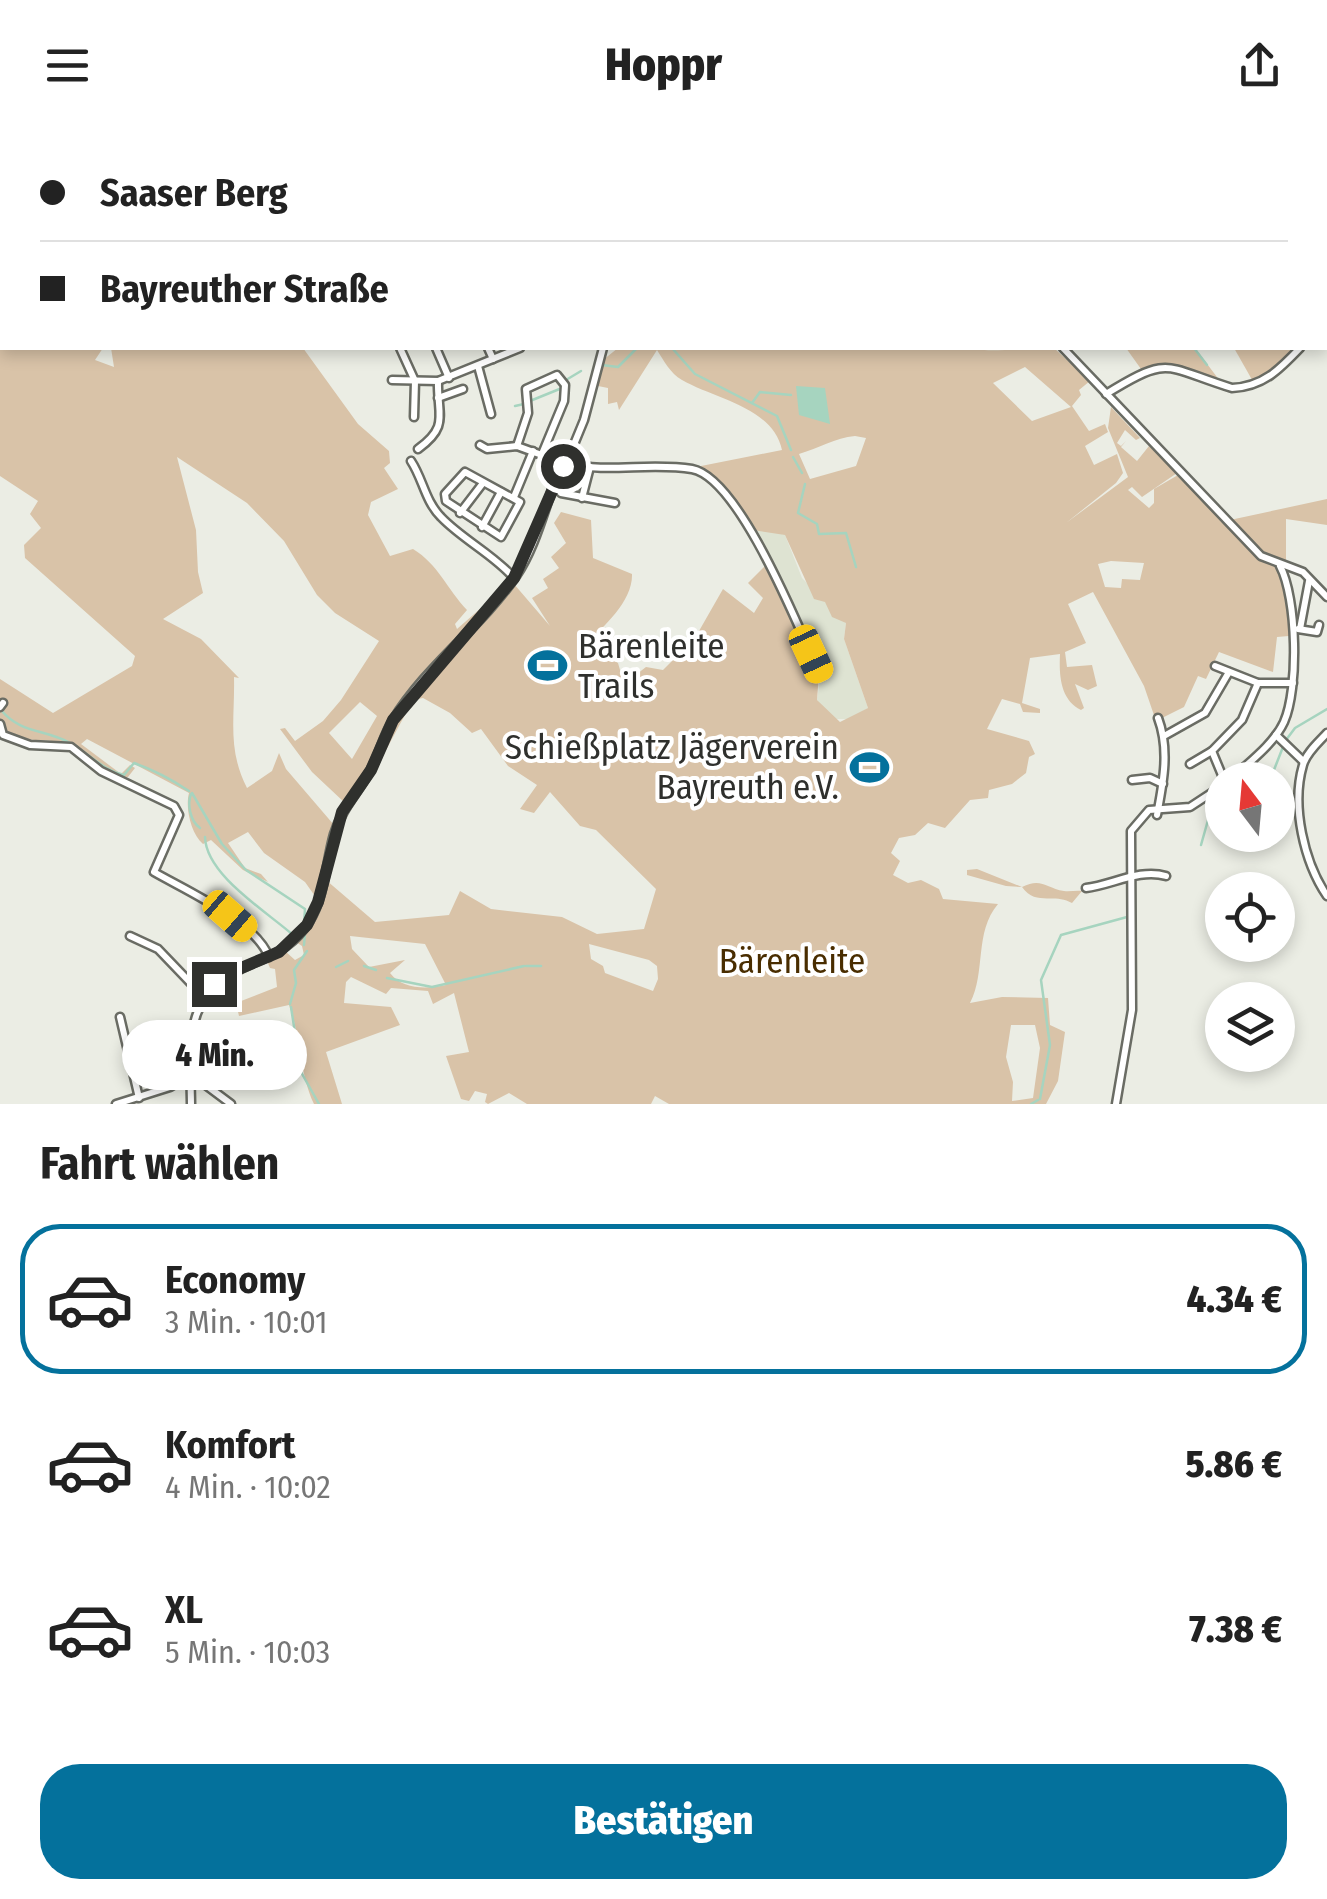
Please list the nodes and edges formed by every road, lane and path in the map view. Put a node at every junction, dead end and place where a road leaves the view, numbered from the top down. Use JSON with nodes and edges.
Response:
{"nodes":[{"id":1,"x":401,"y":350,"type":"edge"},
{"id":2,"x":437,"y":350,"type":"edge"},
{"id":3,"x":489,"y":350,"type":"edge"},
{"id":4,"x":515,"y":350,"type":"edge"},
{"id":5,"x":602,"y":350,"type":"edge"},
{"id":6,"x":1065,"y":350,"type":"edge"},
{"id":7,"x":1298,"y":350,"type":"edge"},
{"id":8,"x":493,"y":359,"type":"junction"},
{"id":9,"x":478,"y":366,"type":"junction"},
{"id":10,"x":449,"y":378,"type":"junction"},
{"id":11,"x":392,"y":380,"type":"dead end"},
{"id":12,"x":414,"y":380,"type":"junction"},
{"id":13,"x":438,"y":381,"type":"junction"},
{"id":14,"x":463,"y":389,"type":"dead end"},
{"id":15,"x":1106,"y":394,"type":"junction"},
{"id":16,"x":438,"y":398,"type":"junction"},
{"id":17,"x":491,"y":414,"type":"dead end"},
{"id":18,"x":414,"y":416,"type":"dead end"},
{"id":19,"x":480,"y":445,"type":"dead end"},
{"id":20,"x":516,"y":446,"type":"junction"},
{"id":21,"x":418,"y":449,"type":"dead end"},
{"id":22,"x":538,"y":453,"type":"junction"},
{"id":23,"x":411,"y":461,"type":"dead end"},
{"id":24,"x":563,"y":461,"type":"junction"},
{"id":25,"x":590,"y":467,"type":"junction"},
{"id":26,"x":483,"y":484,"type":"junction"},
{"id":27,"x":501,"y":492,"type":"junction"},
{"id":28,"x":561,"y":493,"type":"dead end"},
{"id":29,"x":514,"y":496,"type":"junction"},
{"id":30,"x":582,"y":498,"type":"junction"},
{"id":31,"x":615,"y":503,"type":"dead end"},
{"id":32,"x":460,"y":513,"type":"junction"},
{"id":33,"x":482,"y":527,"type":"junction"},
{"id":34,"x":1279,"y":564,"type":"junction"},
{"id":35,"x":514,"y":578,"type":"junction"},
{"id":36,"x":1309,"y":580,"type":"junction"},
{"id":37,"x":1327,"y":598,"type":"edge"},
{"id":38,"x":1319,"y":625,"type":"dead end"},
{"id":39,"x":1296,"y":628,"type":"junction"},
{"id":40,"x":1215,"y":666,"type":"dead end"},
{"id":41,"x":1228,"y":672,"type":"junction"},
{"id":42,"x":820,"y":675,"type":"dead end"},
{"id":43,"x":1258,"y":683,"type":"junction"},
{"id":44,"x":1293,"y":683,"type":"junction"},
{"id":45,"x":1158,"y":718,"type":"dead end"},
{"id":46,"x":0,"y":724,"type":"edge"},
{"id":47,"x":1327,"y":733,"type":"edge"},
{"id":48,"x":1276,"y":735,"type":"junction"},
{"id":49,"x":1164,"y":736,"type":"junction"},
{"id":50,"x":1212,"y":751,"type":"junction"},
{"id":51,"x":1303,"y":761,"type":"junction"},
{"id":52,"x":1217,"y":762,"type":"edge"},
{"id":53,"x":1247,"y":762,"type":"edge"},
{"id":54,"x":1190,"y":764,"type":"dead end"},
{"id":55,"x":1132,"y":780,"type":"dead end"},
{"id":56,"x":1163,"y":784,"type":"junction"},
{"id":57,"x":1205,"y":797,"type":"edge"},
{"id":58,"x":1158,"y":811,"type":"junction"},
{"id":59,"x":1130,"y":876,"type":"junction"},
{"id":60,"x":1166,"y":876,"type":"dead end"},
{"id":61,"x":1086,"y":888,"type":"dead end"},
{"id":62,"x":1327,"y":896,"type":"edge"},
{"id":63,"x":130,"y":936,"type":"dead end"},
{"id":64,"x":269,"y":957,"type":"junction"},
{"id":65,"x":204,"y":997,"type":"junction"},
{"id":66,"x":120,"y":1016,"type":"dead end"},
{"id":67,"x":191,"y":1074,"type":"junction"},
{"id":68,"x":139,"y":1098,"type":"junction"},
{"id":69,"x":116,"y":1104,"type":"edge"},
{"id":70,"x":191,"y":1104,"type":"edge"},
{"id":71,"x":231,"y":1104,"type":"edge"},
{"id":72,"x":1116,"y":1104,"type":"edge"}],
"edges":[{"from":1,"to":12,"type":"street"},
{"from":2,"to":10,"type":"street"},
{"from":3,"to":8,"type":"street"},
{"from":4,"to":8,"type":"street"},
{"from":5,"to":24,"type":"street"},
{"from":6,"to":15,"type":"street"},
{"from":7,"to":15,"type":"street"},
{"from":8,"to":9,"type":"street"},
{"from":9,"to":10,"type":"street"},
{"from":9,"to":17,"type":"street"},
{"from":10,"to":13,"type":"street"},
{"from":11,"to":12,"type":"street"},
{"from":12,"to":13,"type":"street"},
{"from":12,"to":18,"type":"street"},
{"from":13,"to":16,"type":"street"},
{"from":14,"to":16,"type":"street"},
{"from":15,"to":34,"type":"street"},
{"from":16,"to":21,"type":"street"},
{"from":19,"to":20,"type":"street"},
{"from":20,"to":22,"type":"street"},
{"from":20,"to":22,"type":"street"},
{"from":22,"to":24,"type":"street"},
{"from":22,"to":29,"type":"street"},
{"from":23,"to":35,"type":"street"},
{"from":24,"to":25,"type":"street"},
{"from":24,"to":35,"type":"street"},
{"from":25,"to":30,"type":"street"},
{"from":25,"to":42,"type":"street"},
{"from":26,"to":27,"type":"street"},
{"from":26,"to":32,"type":"street"},
{"from":26,"to":32,"type":"street"},
{"from":27,"to":29,"type":"street"},
{"from":27,"to":33,"type":"street"},
{"from":28,"to":30,"type":"street"},
{"from":29,"to":33,"type":"street"},
{"from":30,"to":31,"type":"street"},
{"from":32,"to":33,"type":"street"},
{"from":34,"to":36,"type":"street"},
{"from":34,"to":39,"type":"street"},
{"from":35,"to":64,"type":"street"},
{"from":36,"to":37,"type":"street"},
{"from":36,"to":39,"type":"street"},
{"from":38,"to":39,"type":"street"},
{"from":39,"to":44,"type":"street"},
{"from":40,"to":41,"type":"street"},
{"from":41,"to":43,"type":"street"},
{"from":41,"to":49,"type":"street"},
{"from":43,"to":44,"type":"street"},
{"from":43,"to":50,"type":"street"},
{"from":44,"to":48,"type":"street"},
{"from":45,"to":49,"type":"street"},
{"from":46,"to":64,"type":"street"},
{"from":47,"to":51,"type":"street"},
{"from":48,"to":51,"type":"street"},
{"from":48,"to":53,"type":"street"},
{"from":49,"to":56,"type":"street"},
{"from":50,"to":52,"type":"street"},
{"from":50,"to":54,"type":"street"},
{"from":51,"to":62,"type":"street"},
{"from":55,"to":56,"type":"street"},
{"from":56,"to":58,"type":"street"},
{"from":57,"to":58,"type":"street"},
{"from":58,"to":59,"type":"street"},
{"from":59,"to":60,"type":"street"},
{"from":59,"to":61,"type":"street"},
{"from":59,"to":72,"type":"street"},
{"from":63,"to":65,"type":"street"},
{"from":64,"to":65,"type":"street"},
{"from":65,"to":67,"type":"street"},
{"from":66,"to":68,"type":"street"},
{"from":67,"to":68,"type":"street"},
{"from":67,"to":70,"type":"street"},
{"from":67,"to":71,"type":"street"},
{"from":68,"to":69,"type":"street"}]}
